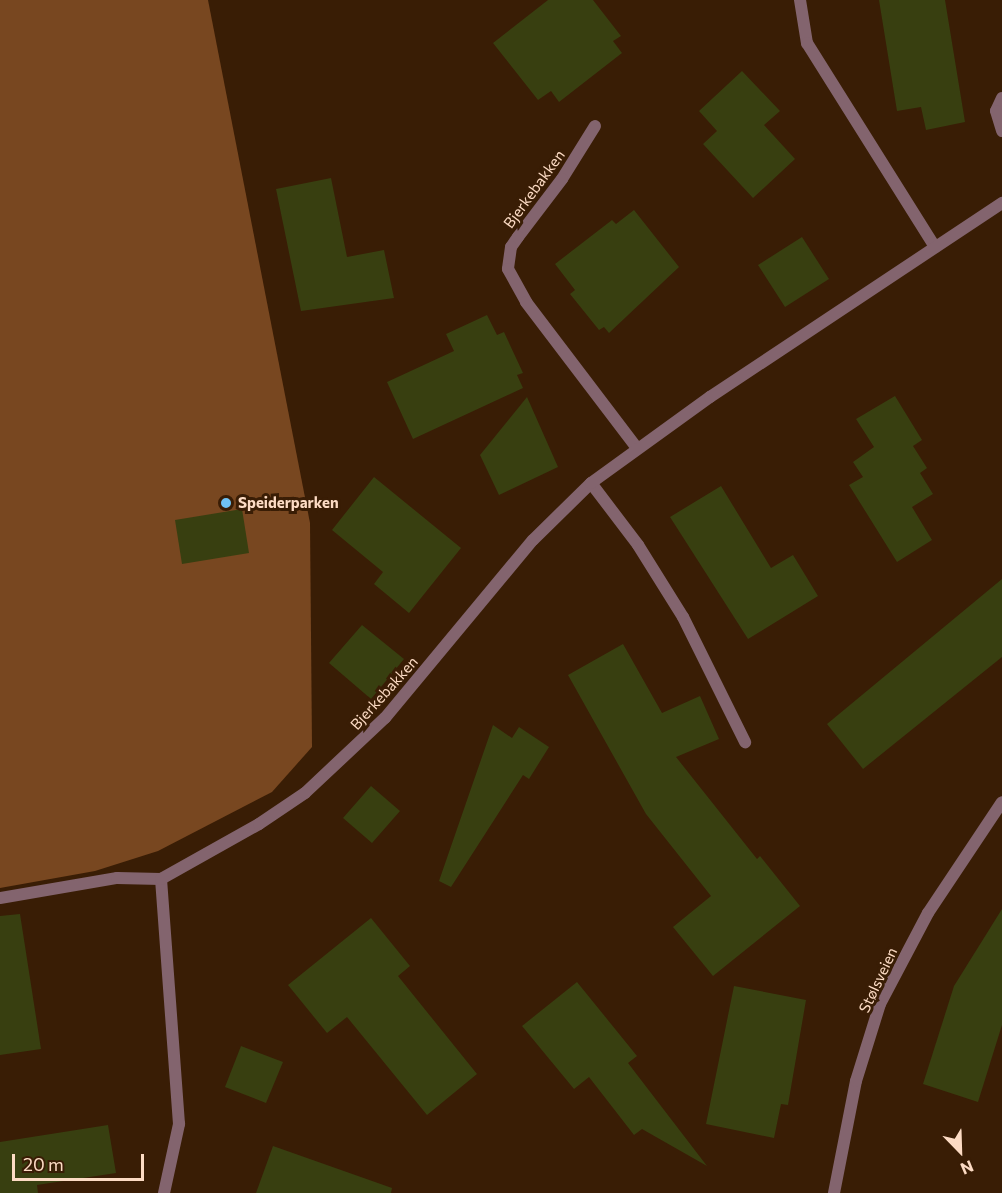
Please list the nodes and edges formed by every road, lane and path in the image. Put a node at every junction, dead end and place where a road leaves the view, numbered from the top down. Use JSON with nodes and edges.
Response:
{"nodes":[{"id":1,"x":800,"y":0,"type":"edge"},
{"id":2,"x":1002,"y":98,"type":"edge"},
{"id":3,"x":595,"y":126,"type":"dead end"},
{"id":4,"x":1002,"y":131,"type":"edge"},
{"id":5,"x":1002,"y":203,"type":"edge"},
{"id":6,"x":935,"y":247,"type":"junction"},
{"id":7,"x":636,"y":447,"type":"junction"},
{"id":8,"x":591,"y":483,"type":"junction"},
{"id":9,"x":745,"y":742,"type":"dead end"},
{"id":10,"x":1002,"y":802,"type":"edge"},
{"id":11,"x":161,"y":879,"type":"junction"},
{"id":12,"x":0,"y":898,"type":"edge"},
{"id":13,"x":164,"y":1193,"type":"edge"},
{"id":14,"x":834,"y":1193,"type":"edge"}],
"edges":[{"from":1,"to":6,"type":"street"},
{"from":2,"to":4,"type":"street"},
{"from":3,"to":7,"type":"street","name":"Bjerkebakken"},
{"from":5,"to":6,"type":"street","name":"Bjerkebakken"},
{"from":6,"to":7,"type":"street","name":"Bjerkebakken"},
{"from":7,"to":8,"type":"street","name":"Bjerkebakken"},
{"from":8,"to":9,"type":"street"},
{"from":8,"to":11,"type":"street","name":"Bjerkebakken"},
{"from":10,"to":14,"type":"street","name":"Stølsveien"},
{"from":11,"to":12,"type":"street"},
{"from":11,"to":13,"type":"street"}]}
